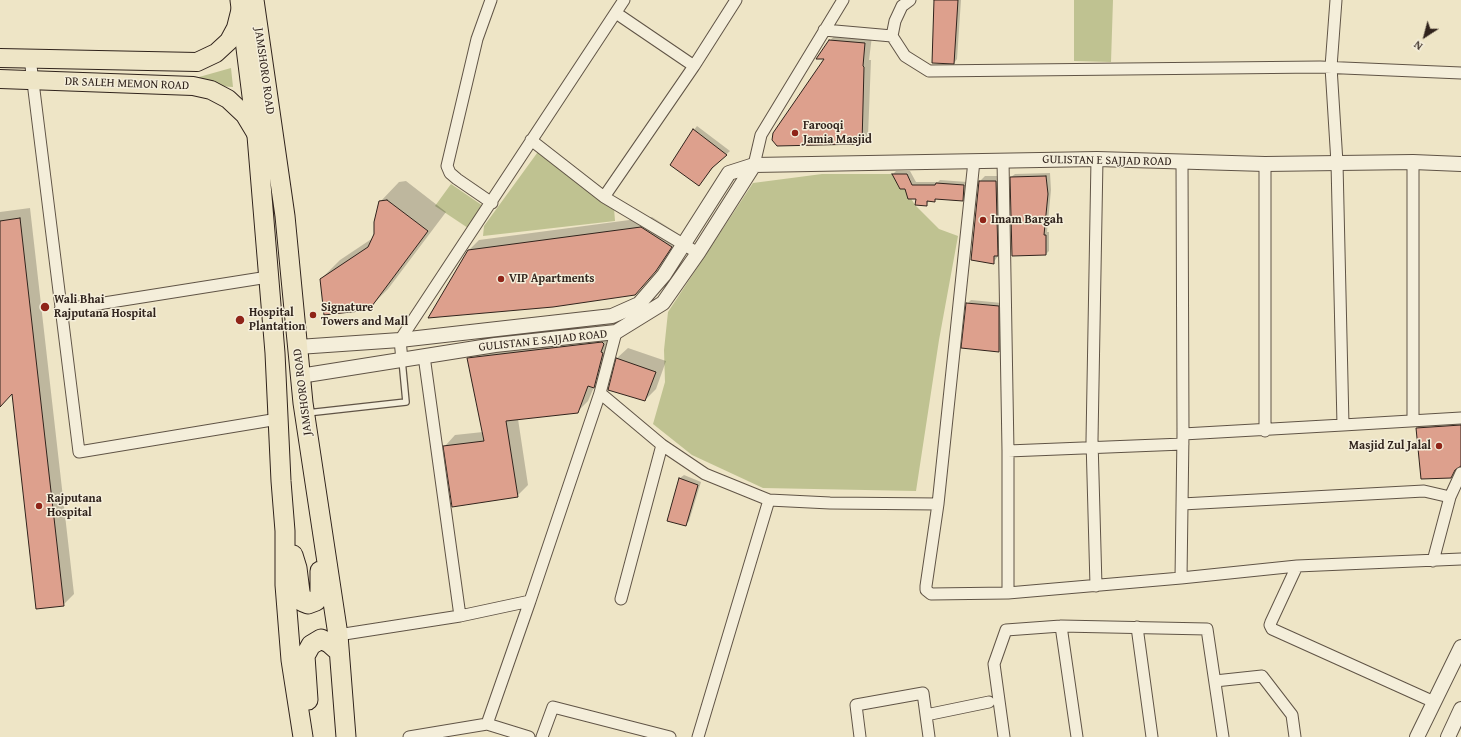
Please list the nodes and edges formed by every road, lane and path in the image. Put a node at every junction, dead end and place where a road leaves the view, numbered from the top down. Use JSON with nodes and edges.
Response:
{"nodes":[{"id":1,"x":491,"y":0,"type":"edge"},
{"id":2,"x":624,"y":0,"type":"edge"},
{"id":3,"x":736,"y":0,"type":"edge"},
{"id":4,"x":843,"y":0,"type":"edge"},
{"id":5,"x":910,"y":0,"type":"edge"},
{"id":6,"x":1336,"y":0,"type":"edge"},
{"id":7,"x":245,"y":3,"type":"edge"},
{"id":8,"x":616,"y":13,"type":"junction"},
{"id":9,"x":824,"y":30,"type":"junction"},
{"id":10,"x":892,"y":36,"type":"junction"},
{"id":11,"x":0,"y":58,"type":"edge"},
{"id":12,"x":30,"y":58,"type":"junction"},
{"id":13,"x":694,"y":66,"type":"junction"},
{"id":14,"x":1331,"y":67,"type":"junction"},
{"id":15,"x":1461,"y":73,"type":"edge"},
{"id":16,"x":0,"y":79,"type":"edge"},
{"id":17,"x":32,"y":80,"type":"junction"},
{"id":18,"x":257,"y":136,"type":"junction"},
{"id":19,"x":531,"y":140,"type":"junction"},
{"id":20,"x":1097,"y":159,"type":"junction"},
{"id":21,"x":1003,"y":160,"type":"junction"},
{"id":22,"x":974,"y":161,"type":"junction"},
{"id":23,"x":1182,"y":162,"type":"junction"},
{"id":24,"x":1413,"y":162,"type":"junction"},
{"id":25,"x":1337,"y":163,"type":"junction"},
{"id":26,"x":1265,"y":164,"type":"junction"},
{"id":27,"x":1461,"y":164,"type":"edge"},
{"id":28,"x":754,"y":165,"type":"junction"},
{"id":29,"x":604,"y":197,"type":"junction"},
{"id":30,"x":492,"y":203,"type":"junction"},
{"id":31,"x":684,"y":244,"type":"junction"},
{"id":32,"x":698,"y":253,"type":"junction"},
{"id":33,"x":268,"y":277,"type":"junction"},
{"id":34,"x":60,"y":310,"type":"junction"},
{"id":35,"x":616,"y":332,"type":"junction"},
{"id":36,"x":400,"y":340,"type":"junction"},
{"id":37,"x":298,"y":347,"type":"junction"},
{"id":38,"x":424,"y":356,"type":"junction"},
{"id":39,"x":402,"y":360,"type":"junction"},
{"id":40,"x":300,"y":376,"type":"junction"},
{"id":41,"x":600,"y":393,"type":"junction"},
{"id":42,"x":305,"y":413,"type":"junction"},
{"id":43,"x":1461,"y":418,"type":"edge"},
{"id":44,"x":278,"y":419,"type":"junction"},
{"id":45,"x":1413,"y":420,"type":"junction"},
{"id":46,"x":1343,"y":425,"type":"junction"},
{"id":47,"x":1265,"y":431,"type":"junction"},
{"id":48,"x":1183,"y":439,"type":"junction"},
{"id":49,"x":662,"y":445,"type":"junction"},
{"id":50,"x":1092,"y":448,"type":"junction"},
{"id":51,"x":1008,"y":451,"type":"junction"},
{"id":52,"x":1461,"y":474,"type":"edge"},
{"id":53,"x":316,"y":492,"type":"junction"},
{"id":54,"x":1450,"y":497,"type":"junction"},
{"id":55,"x":769,"y":500,"type":"junction"},
{"id":56,"x":938,"y":504,"type":"junction"},
{"id":57,"x":1182,"y":504,"type":"junction"},
{"id":58,"x":285,"y":531,"type":"junction"},
{"id":59,"x":1461,"y":559,"type":"edge"},
{"id":60,"x":1433,"y":561,"type":"junction"},
{"id":61,"x":1296,"y":566,"type":"junction"},
{"id":62,"x":1181,"y":578,"type":"junction"},
{"id":63,"x":1096,"y":586,"type":"junction"},
{"id":64,"x":1008,"y":593,"type":"junction"},
{"id":65,"x":621,"y":599,"type":"dead end"},
{"id":66,"x":530,"y":601,"type":"junction"},
{"id":67,"x":460,"y":616,"type":"junction"},
{"id":68,"x":1062,"y":626,"type":"junction"},
{"id":69,"x":1138,"y":627,"type":"junction"},
{"id":70,"x":338,"y":643,"type":"junction"},
{"id":71,"x":1461,"y":647,"type":"edge"},
{"id":72,"x":1215,"y":681,"type":"junction"},
{"id":73,"x":989,"y":702,"type":"dead end"},
{"id":74,"x":1434,"y":702,"type":"junction"},
{"id":75,"x":1461,"y":709,"type":"edge"},
{"id":76,"x":926,"y":715,"type":"junction"},
{"id":77,"x":487,"y":724,"type":"junction"},
{"id":78,"x":303,"y":737,"type":"edge"},
{"id":79,"x":309,"y":737,"type":"edge"},
{"id":80,"x":346,"y":737,"type":"edge"},
{"id":81,"x":409,"y":737,"type":"edge"},
{"id":82,"x":529,"y":737,"type":"edge"},
{"id":83,"x":542,"y":737,"type":"edge"},
{"id":84,"x":670,"y":737,"type":"edge"},
{"id":85,"x":698,"y":737,"type":"edge"},
{"id":86,"x":860,"y":737,"type":"edge"},
{"id":87,"x":929,"y":737,"type":"edge"},
{"id":88,"x":1004,"y":737,"type":"edge"},
{"id":89,"x":1077,"y":737,"type":"edge"},
{"id":90,"x":1152,"y":737,"type":"edge"},
{"id":91,"x":1223,"y":737,"type":"edge"},
{"id":92,"x":1295,"y":737,"type":"edge"},
{"id":93,"x":1417,"y":737,"type":"edge"},
{"id":94,"x":1448,"y":737,"type":"edge"}],
"edges":[{"from":1,"to":30,"type":"street"},
{"from":2,"to":8,"type":"street"},
{"from":3,"to":13,"type":"street"},
{"from":4,"to":9,"type":"street"},
{"from":5,"to":10,"type":"street"},
{"from":6,"to":14,"type":"street"},
{"from":7,"to":12,"type":"main road","name":"DR SALEH MEMON ROAD"},
{"from":7,"to":18,"type":"highway","name":"JAMSHORO ROAD"},
{"from":7,"to":37,"type":"highway","name":"JAMSHORO ROAD"},
{"from":8,"to":13,"type":"street"},
{"from":8,"to":19,"type":"street"},
{"from":9,"to":10,"type":"street"},
{"from":9,"to":28,"type":"street"},
{"from":10,"to":14,"type":"street"},
{"from":11,"to":12,"type":"main road","name":"DR SALEH MEMON ROAD"},
{"from":12,"to":17,"type":"street"},
{"from":13,"to":29,"type":"street"},
{"from":14,"to":15,"type":"street"},
{"from":14,"to":25,"type":"street"},
{"from":16,"to":17,"type":"main road","name":"DR SALEH MEMON ROAD"},
{"from":17,"to":18,"type":"main road","name":"DR SALEH MEMON ROAD"},
{"from":17,"to":34,"type":"street"},
{"from":18,"to":33,"type":"highway","name":"JAMSHORO ROAD"},
{"from":19,"to":29,"type":"street"},
{"from":19,"to":30,"type":"street"},
{"from":20,"to":21,"type":"street","name":"GULISTAN E SAJJAD ROAD"},
{"from":20,"to":23,"type":"street","name":"GULISTAN E SAJJAD ROAD"},
{"from":20,"to":50,"type":"street"},
{"from":21,"to":22,"type":"street","name":"GULISTAN E SAJJAD ROAD"},
{"from":21,"to":51,"type":"street"},
{"from":22,"to":28,"type":"street","name":"GULISTAN E SAJJAD ROAD"},
{"from":22,"to":56,"type":"street"},
{"from":23,"to":26,"type":"street","name":"GULISTAN E SAJJAD ROAD"},
{"from":23,"to":48,"type":"street"},
{"from":24,"to":25,"type":"street","name":"GULISTAN E SAJJAD ROAD"},
{"from":24,"to":27,"type":"street","name":"GULISTAN E SAJJAD ROAD"},
{"from":24,"to":45,"type":"street"},
{"from":25,"to":26,"type":"street","name":"GULISTAN E SAJJAD ROAD"},
{"from":25,"to":46,"type":"street"},
{"from":26,"to":47,"type":"street"},
{"from":28,"to":31,"type":"street","name":"GULISTAN E SAJJAD ROAD"},
{"from":28,"to":32,"type":"street","name":"GULISTAN E SAJJAD ROAD"},
{"from":29,"to":31,"type":"street"},
{"from":30,"to":36,"type":"street"},
{"from":31,"to":32,"type":"street"},
{"from":31,"to":36,"type":"street","name":"GULISTAN E SAJJAD ROAD"},
{"from":32,"to":35,"type":"street","name":"GULISTAN E SAJJAD ROAD"},
{"from":33,"to":34,"type":"street"},
{"from":33,"to":44,"type":"highway","name":"JAMSHORO ROAD"},
{"from":34,"to":44,"type":"street"},
{"from":35,"to":38,"type":"street","name":"GULISTAN E SAJJAD ROAD"},
{"from":35,"to":41,"type":"street"},
{"from":36,"to":37,"type":"street","name":"GULISTAN E SAJJAD ROAD"},
{"from":36,"to":39,"type":"street"},
{"from":37,"to":40,"type":"highway","name":"JAMSHORO ROAD"},
{"from":38,"to":39,"type":"street","name":"GULISTAN E SAJJAD ROAD"},
{"from":38,"to":67,"type":"street"},
{"from":39,"to":40,"type":"street","name":"GULISTAN E SAJJAD ROAD"},
{"from":39,"to":42,"type":"lane"},
{"from":40,"to":42,"type":"highway","name":"JAMSHORO ROAD"},
{"from":41,"to":49,"type":"street"},
{"from":41,"to":66,"type":"street"},
{"from":42,"to":53,"type":"highway","name":"JAMSHORO ROAD"},
{"from":43,"to":45,"type":"street"},
{"from":44,"to":58,"type":"highway","name":"JAMSHORO ROAD"},
{"from":45,"to":46,"type":"street"},
{"from":46,"to":47,"type":"street"},
{"from":47,"to":48,"type":"street"},
{"from":48,"to":50,"type":"street"},
{"from":48,"to":57,"type":"street"},
{"from":49,"to":55,"type":"street"},
{"from":49,"to":65,"type":"street"},
{"from":50,"to":51,"type":"street"},
{"from":50,"to":63,"type":"street"},
{"from":51,"to":64,"type":"street"},
{"from":52,"to":54,"type":"street"},
{"from":53,"to":58,"type":"highway"},
{"from":53,"to":70,"type":"highway","name":"JAMSHORO ROAD"},
{"from":54,"to":57,"type":"street"},
{"from":54,"to":60,"type":"street"},
{"from":55,"to":56,"type":"street"},
{"from":55,"to":85,"type":"street"},
{"from":56,"to":64,"type":"street"},
{"from":57,"to":62,"type":"street"},
{"from":58,"to":78,"type":"highway","name":"JAMSHORO ROAD"},
{"from":59,"to":60,"type":"street"},
{"from":60,"to":61,"type":"street"},
{"from":61,"to":62,"type":"street"},
{"from":61,"to":74,"type":"street"},
{"from":62,"to":63,"type":"street"},
{"from":63,"to":64,"type":"street"},
{"from":66,"to":67,"type":"street"},
{"from":66,"to":77,"type":"street"},
{"from":67,"to":70,"type":"street"},
{"from":68,"to":69,"type":"street"},
{"from":68,"to":88,"type":"street"},
{"from":68,"to":89,"type":"street"},
{"from":69,"to":72,"type":"street"},
{"from":69,"to":90,"type":"street"},
{"from":70,"to":79,"type":"highway"},
{"from":70,"to":80,"type":"highway","name":"JAMSHORO ROAD"},
{"from":71,"to":74,"type":"street"},
{"from":72,"to":91,"type":"street"},
{"from":72,"to":92,"type":"street"},
{"from":73,"to":76,"type":"street"},
{"from":74,"to":93,"type":"street"},
{"from":75,"to":94,"type":"street"},
{"from":76,"to":86,"type":"street"},
{"from":76,"to":87,"type":"street"},
{"from":77,"to":81,"type":"street"},
{"from":77,"to":82,"type":"street"},
{"from":83,"to":84,"type":"street"}]}
